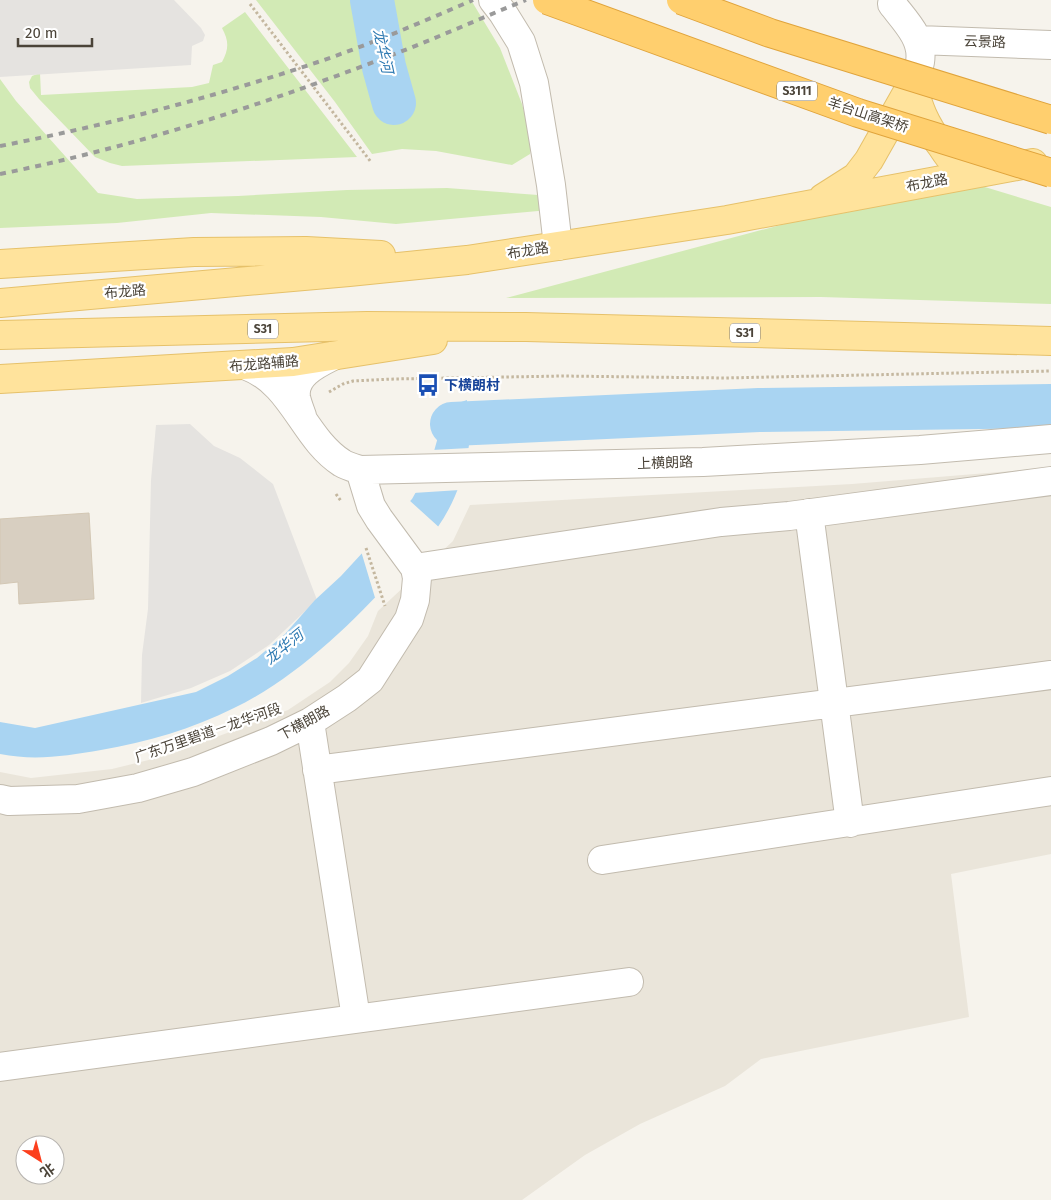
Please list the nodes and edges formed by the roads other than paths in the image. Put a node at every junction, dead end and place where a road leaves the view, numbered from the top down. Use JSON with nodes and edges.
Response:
{"nodes":[{"id":1,"x":493,"y":0,"type":"edge"},
{"id":2,"x":547,"y":0,"type":"edge"},
{"id":3,"x":681,"y":0,"type":"edge"},
{"id":4,"x":892,"y":4,"type":"dead end"},
{"id":5,"x":918,"y":40,"type":"junction"},
{"id":6,"x":1051,"y":45,"type":"edge"},
{"id":7,"x":912,"y":84,"type":"junction"},
{"id":8,"x":1051,"y":120,"type":"edge"},
{"id":9,"x":1051,"y":160,"type":"edge"},
{"id":10,"x":980,"y":173,"type":"junction"},
{"id":11,"x":1051,"y":173,"type":"edge"},
{"id":12,"x":813,"y":204,"type":"junction"},
{"id":13,"x":558,"y":246,"type":"junction"},
{"id":14,"x":467,"y":260,"type":"junction"},
{"id":15,"x":0,"y":264,"type":"edge"},
{"id":16,"x":0,"y":303,"type":"edge"},
{"id":17,"x":526,"y":327,"type":"junction"},
{"id":18,"x":0,"y":335,"type":"edge"},
{"id":19,"x":1051,"y":340,"type":"edge"},
{"id":20,"x":333,"y":356,"type":"junction"},
{"id":21,"x":247,"y":366,"type":"junction"},
{"id":22,"x":0,"y":379,"type":"edge"},
{"id":23,"x":302,"y":416,"type":"junction"},
{"id":24,"x":1051,"y":439,"type":"edge"},
{"id":25,"x":360,"y":470,"type":"junction"},
{"id":26,"x":1051,"y":481,"type":"edge"},
{"id":27,"x":809,"y":513,"type":"junction"},
{"id":28,"x":415,"y":568,"type":"junction"},
{"id":29,"x":1051,"y":675,"type":"edge"},
{"id":30,"x":834,"y":703,"type":"junction"},
{"id":31,"x":310,"y":722,"type":"junction"},
{"id":32,"x":317,"y":770,"type":"junction"},
{"id":33,"x":1051,"y":791,"type":"edge"},
{"id":34,"x":0,"y":799,"type":"edge"},
{"id":35,"x":850,"y":823,"type":"junction"},
{"id":36,"x":602,"y":860,"type":"dead end"},
{"id":37,"x":629,"y":982,"type":"dead end"},
{"id":38,"x":356,"y":1018,"type":"junction"},
{"id":39,"x":0,"y":1067,"type":"edge"}],
"edges":[{"from":1,"to":13,"type":"street"},
{"from":2,"to":11,"type":"highway","name":"羊台山高架桥","number":"S3111","bridge":true},
{"from":3,"to":8,"type":"highway","bridge":true},
{"from":4,"to":5,"type":"street"},
{"from":5,"to":6,"type":"street","name":"云景路"},
{"from":5,"to":7,"type":"street"},
{"from":7,"to":10,"type":"main road"},
{"from":7,"to":12,"type":"main road"},
{"from":9,"to":10,"type":"main road","name":"布龙路"},
{"from":10,"to":12,"type":"main road","name":"布龙路"},
{"from":12,"to":13,"type":"main road","name":"布龙路"},
{"from":13,"to":14,"type":"main road","name":"布龙路"},
{"from":14,"to":15,"type":"main road"},
{"from":14,"to":16,"type":"main road","name":"布龙路"},
{"from":17,"to":18,"type":"main road","number":"S31"},
{"from":17,"to":19,"type":"main road","number":"S31"},
{"from":17,"to":20,"type":"main road","name":"布龙路辅路"},
{"from":20,"to":21,"type":"main road","name":"布龙路辅路"},
{"from":20,"to":23,"type":"street"},
{"from":21,"to":22,"type":"main road","name":"布龙路辅路"},
{"from":21,"to":23,"type":"street","name":"上横朗路"},
{"from":23,"to":25,"type":"street","name":"上横朗路"},
{"from":24,"to":25,"type":"street","name":"上横朗路"},
{"from":25,"to":28,"type":"street"},
{"from":26,"to":27,"type":"street"},
{"from":27,"to":28,"type":"street"},
{"from":27,"to":30,"type":"street"},
{"from":28,"to":31,"type":"street","name":"下横朗路"},
{"from":29,"to":30,"type":"street"},
{"from":30,"to":32,"type":"street"},
{"from":30,"to":35,"type":"street"},
{"from":31,"to":32,"type":"street"},
{"from":31,"to":34,"type":"street","name":"下横朗路"},
{"from":32,"to":38,"type":"street"},
{"from":33,"to":35,"type":"street"},
{"from":35,"to":36,"type":"street"},
{"from":37,"to":38,"type":"street"},
{"from":38,"to":39,"type":"street"}]}
